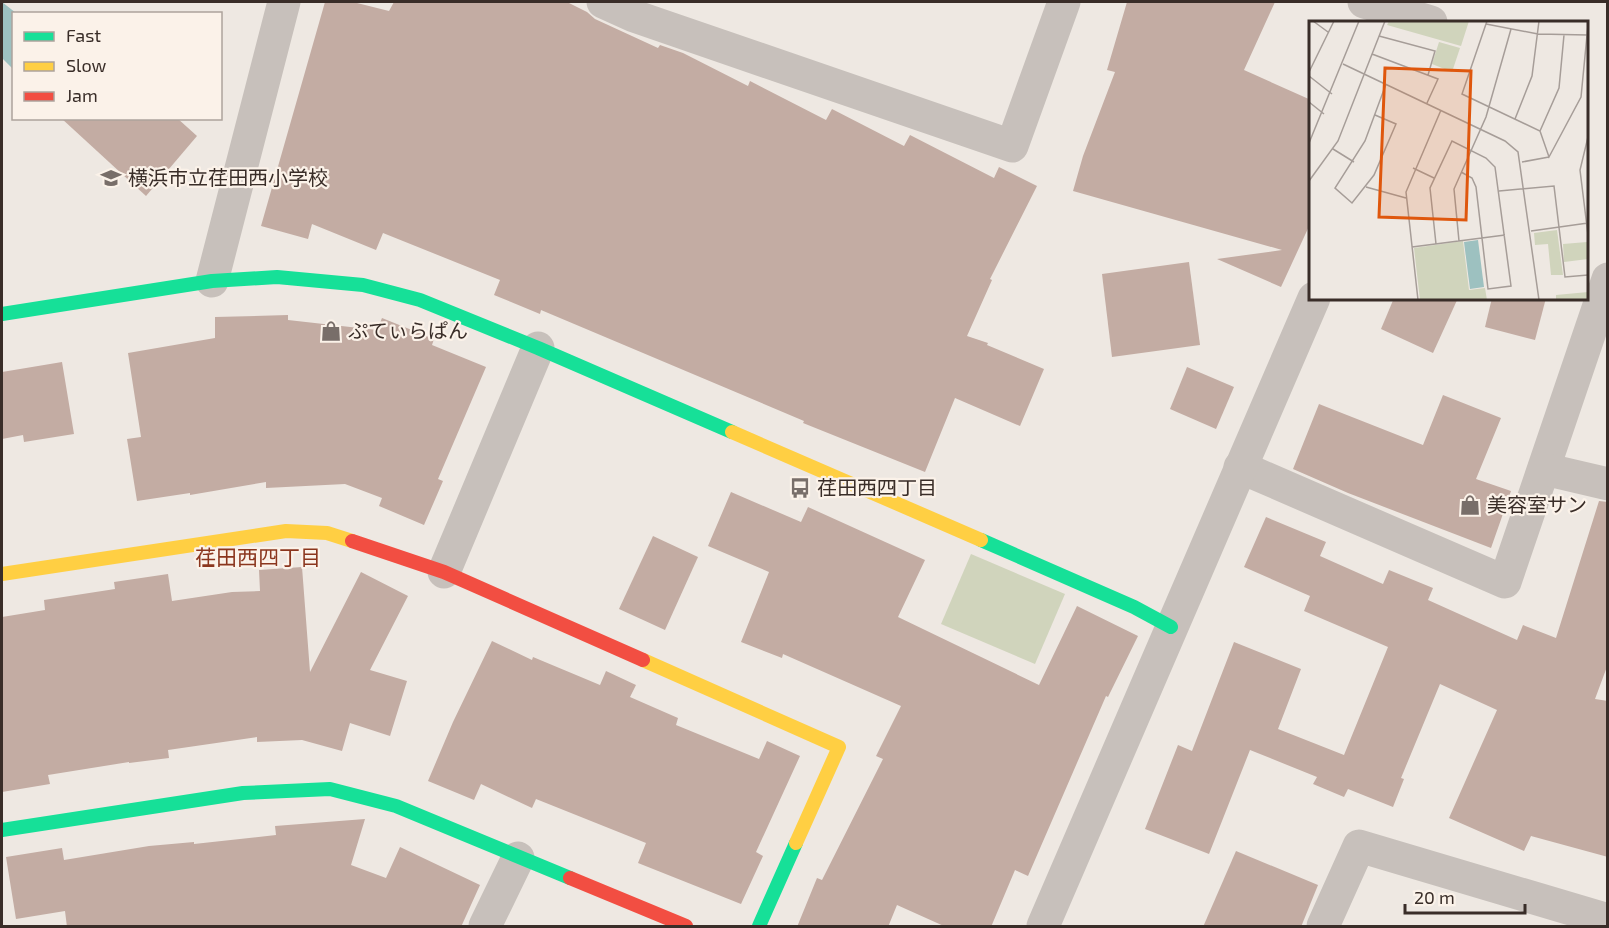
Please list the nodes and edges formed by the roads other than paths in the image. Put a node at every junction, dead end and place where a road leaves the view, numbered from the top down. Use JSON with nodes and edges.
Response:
{"nodes":[{"id":1,"x":284,"y":2,"type":"edge"},
{"id":2,"x":603,"y":2,"type":"edge"},
{"id":3,"x":1064,"y":2,"type":"edge"},
{"id":4,"x":1365,"y":2,"type":"edge"},
{"id":5,"x":1443,"y":2,"type":"edge"},
{"id":6,"x":1429,"y":21,"type":"edge"},
{"id":7,"x":1433,"y":21,"type":"edge"},
{"id":8,"x":1608,"y":279,"type":"edge"},
{"id":9,"x":212,"y":281,"type":"junction"},
{"id":10,"x":1313,"y":300,"type":"edge"},
{"id":11,"x":2,"y":314,"type":"edge"},
{"id":12,"x":538,"y":348,"type":"junction"},
{"id":13,"x":1240,"y":467,"type":"junction"},
{"id":14,"x":1544,"y":469,"type":"junction"},
{"id":15,"x":1608,"y":484,"type":"edge"},
{"id":16,"x":444,"y":572,"type":"junction"},
{"id":17,"x":2,"y":574,"type":"edge"},
{"id":18,"x":1171,"y":627,"type":"junction"},
{"id":19,"x":2,"y":830,"type":"edge"},
{"id":20,"x":518,"y":858,"type":"junction"},
{"id":21,"x":1608,"y":920,"type":"edge"},
{"id":22,"x":485,"y":927,"type":"edge"},
{"id":23,"x":686,"y":927,"type":"edge"},
{"id":24,"x":759,"y":927,"type":"edge"},
{"id":25,"x":1043,"y":927,"type":"edge"},
{"id":26,"x":1323,"y":927,"type":"edge"}],
"edges":[{"from":1,"to":9,"type":"street"},
{"from":2,"to":3,"type":"street"},
{"from":4,"to":6,"type":"street"},
{"from":5,"to":7,"type":"street"},
{"from":8,"to":14,"type":"street"},
{"from":9,"to":11,"type":"street"},
{"from":9,"to":12,"type":"street"},
{"from":10,"to":13,"type":"street"},
{"from":12,"to":16,"type":"street"},
{"from":12,"to":18,"type":"street"},
{"from":13,"to":14,"type":"street"},
{"from":13,"to":18,"type":"street"},
{"from":14,"to":15,"type":"street"},
{"from":16,"to":17,"type":"street"},
{"from":16,"to":24,"type":"street"},
{"from":18,"to":25,"type":"street"},
{"from":19,"to":20,"type":"street"},
{"from":20,"to":22,"type":"street"},
{"from":20,"to":23,"type":"street"},
{"from":21,"to":26,"type":"street"}]}
